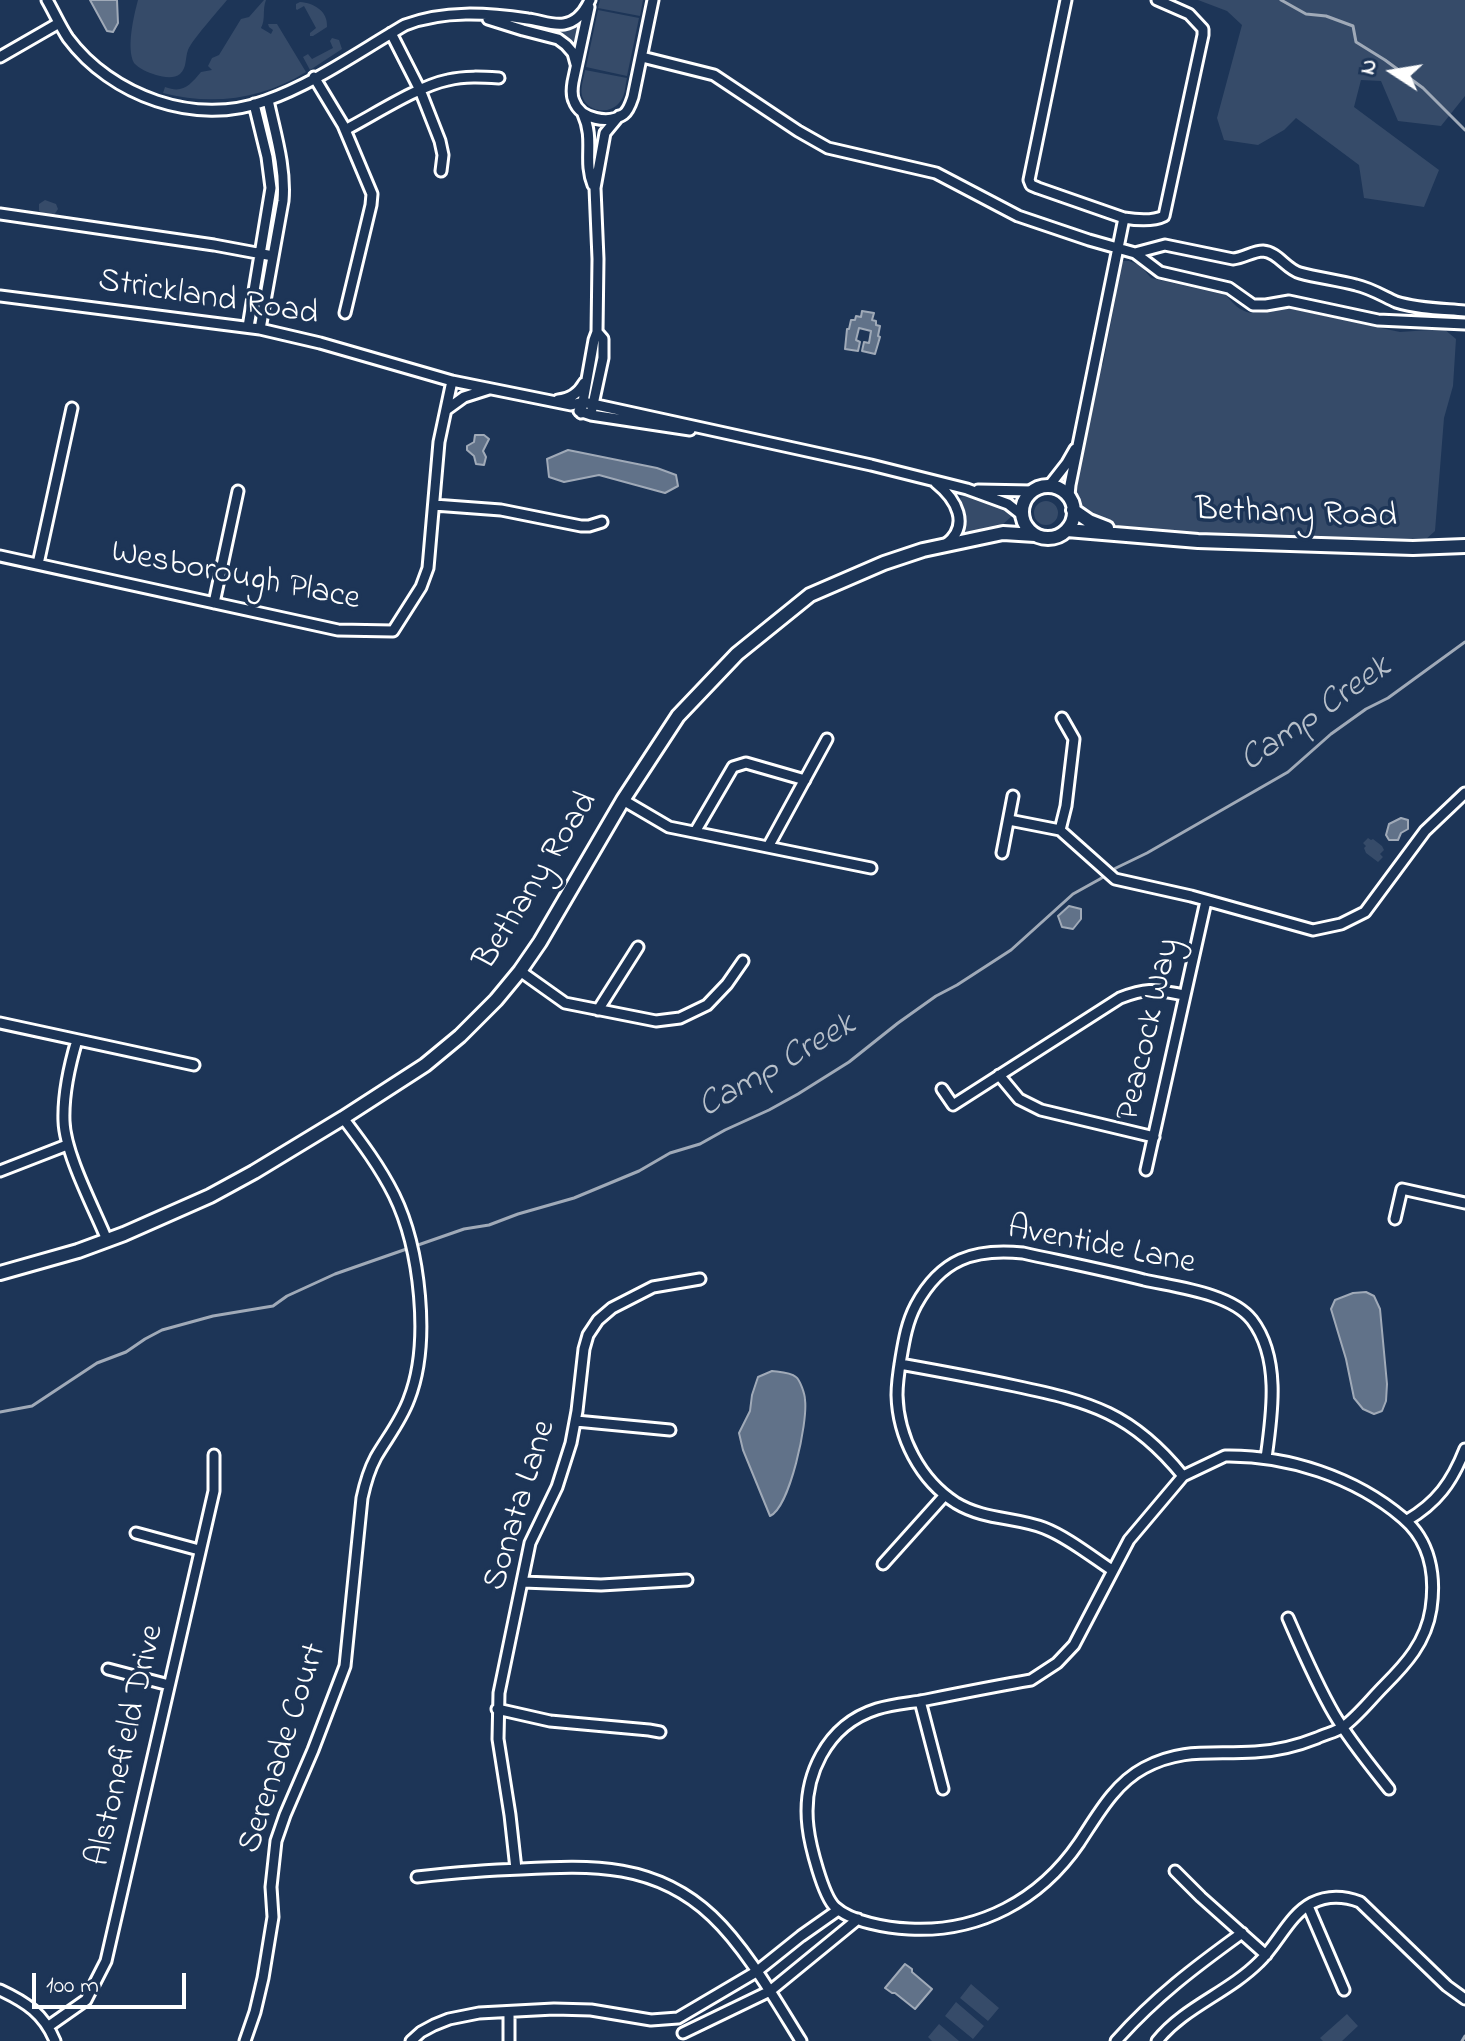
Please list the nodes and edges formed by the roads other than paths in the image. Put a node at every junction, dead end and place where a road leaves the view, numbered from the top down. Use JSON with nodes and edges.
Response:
{"nodes":[{"id":1,"x":47,"y":0,"type":"edge"},
{"id":2,"x":590,"y":0,"type":"edge"},
{"id":3,"x":653,"y":0,"type":"edge"},
{"id":4,"x":1066,"y":0,"type":"edge"},
{"id":5,"x":1157,"y":0,"type":"edge"},
{"id":6,"x":469,"y":14,"type":"junction"},
{"id":7,"x":59,"y":23,"type":"junction"},
{"id":8,"x":391,"y":33,"type":"junction"},
{"id":9,"x":0,"y":57,"type":"edge"},
{"id":10,"x":642,"y":57,"type":"junction"},
{"id":11,"x":576,"y":67,"type":"junction"},
{"id":12,"x":314,"y":77,"type":"junction"},
{"id":13,"x":499,"y":78,"type":"dead end"},
{"id":14,"x":420,"y":90,"type":"junction"},
{"id":15,"x":268,"y":100,"type":"junction"},
{"id":16,"x":254,"y":104,"type":"junction"},
{"id":17,"x":583,"y":112,"type":"junction"},
{"id":18,"x":619,"y":116,"type":"junction"},
{"id":19,"x":345,"y":130,"type":"junction"},
{"id":20,"x":441,"y":171,"type":"dead end"},
{"id":21,"x":595,"y":188,"type":"junction"},
{"id":22,"x":0,"y":214,"type":"edge"},
{"id":23,"x":1124,"y":218,"type":"junction"},
{"id":24,"x":1118,"y":248,"type":"junction"},
{"id":25,"x":260,"y":253,"type":"junction"},
{"id":26,"x":1135,"y":253,"type":"junction"},
{"id":27,"x":273,"y":256,"type":"junction"},
{"id":28,"x":0,"y":296,"type":"edge"},
{"id":29,"x":1465,"y":311,"type":"edge"},
{"id":30,"x":345,"y":313,"type":"dead end"},
{"id":31,"x":1465,"y":324,"type":"edge"},
{"id":32,"x":248,"y":327,"type":"junction"},
{"id":33,"x":260,"y":329,"type":"junction"},
{"id":34,"x":597,"y":332,"type":"junction"},
{"id":35,"x":589,"y":368,"type":"junction"},
{"id":36,"x":599,"y":380,"type":"junction"},
{"id":37,"x":452,"y":381,"type":"junction"},
{"id":38,"x":491,"y":388,"type":"junction"},
{"id":39,"x":546,"y":400,"type":"junction"},
{"id":40,"x":72,"y":408,"type":"dead end"},
{"id":41,"x":587,"y":408,"type":"junction"},
{"id":42,"x":446,"y":410,"type":"junction"},
{"id":43,"x":624,"y":411,"type":"junction"},
{"id":44,"x":729,"y":434,"type":"junction"},
{"id":45,"x":1079,"y":439,"type":"junction"},
{"id":46,"x":934,"y":481,"type":"junction"},
{"id":47,"x":1049,"y":486,"type":"junction"},
{"id":48,"x":967,"y":489,"type":"junction"},
{"id":49,"x":238,"y":491,"type":"dead end"},
{"id":50,"x":1032,"y":491,"type":"junction"},
{"id":51,"x":1069,"y":496,"type":"junction"},
{"id":52,"x":434,"y":505,"type":"junction"},
{"id":53,"x":1073,"y":510,"type":"junction"},
{"id":54,"x":1023,"y":517,"type":"junction"},
{"id":55,"x":602,"y":522,"type":"dead end"},
{"id":56,"x":1067,"y":530,"type":"junction"},
{"id":57,"x":1003,"y":533,"type":"junction"},
{"id":58,"x":1035,"y":535,"type":"junction"},
{"id":59,"x":1125,"y":535,"type":"junction"},
{"id":60,"x":1465,"y":546,"type":"edge"},
{"id":61,"x":941,"y":547,"type":"junction"},
{"id":62,"x":0,"y":556,"type":"edge"},
{"id":63,"x":38,"y":564,"type":"junction"},
{"id":64,"x":214,"y":603,"type":"junction"},
{"id":65,"x":1062,"y":718,"type":"dead end"},
{"id":66,"x":827,"y":739,"type":"dead end"},
{"id":67,"x":805,"y":780,"type":"junction"},
{"id":68,"x":1465,"y":793,"type":"edge"},
{"id":69,"x":1013,"y":796,"type":"dead end"},
{"id":70,"x":623,"y":800,"type":"junction"},
{"id":71,"x":1009,"y":820,"type":"junction"},
{"id":72,"x":1060,"y":830,"type":"junction"},
{"id":73,"x":695,"y":832,"type":"junction"},
{"id":74,"x":768,"y":847,"type":"junction"},
{"id":75,"x":1002,"y":853,"type":"dead end"},
{"id":76,"x":871,"y":868,"type":"dead end"},
{"id":77,"x":1206,"y":901,"type":"junction"},
{"id":78,"x":638,"y":947,"type":"dead end"},
{"id":79,"x":743,"y":961,"type":"dead end"},
{"id":80,"x":520,"y":971,"type":"junction"},
{"id":81,"x":1185,"y":995,"type":"junction"},
{"id":82,"x":598,"y":1010,"type":"junction"},
{"id":83,"x":0,"y":1023,"type":"edge"},
{"id":84,"x":77,"y":1040,"type":"junction"},
{"id":85,"x":194,"y":1065,"type":"dead end"},
{"id":86,"x":999,"y":1075,"type":"junction"},
{"id":87,"x":942,"y":1089,"type":"dead end"},
{"id":88,"x":343,"y":1118,"type":"junction"},
{"id":89,"x":1154,"y":1137,"type":"junction"},
{"id":90,"x":67,"y":1145,"type":"junction"},
{"id":91,"x":1146,"y":1170,"type":"dead end"},
{"id":92,"x":0,"y":1171,"type":"edge"},
{"id":93,"x":1465,"y":1203,"type":"edge"},
{"id":94,"x":1395,"y":1219,"type":"dead end"},
{"id":95,"x":107,"y":1240,"type":"junction"},
{"id":96,"x":0,"y":1273,"type":"edge"},
{"id":97,"x":700,"y":1279,"type":"dead end"},
{"id":98,"x":900,"y":1364,"type":"junction"},
{"id":99,"x":576,"y":1421,"type":"junction"},
{"id":100,"x":670,"y":1430,"type":"dead end"},
{"id":101,"x":1465,"y":1449,"type":"edge"},
{"id":102,"x":214,"y":1455,"type":"dead end"},
{"id":103,"x":1266,"y":1458,"type":"junction"},
{"id":104,"x":1183,"y":1476,"type":"junction"},
{"id":105,"x":945,"y":1495,"type":"junction"},
{"id":106,"x":1406,"y":1521,"type":"junction"},
{"id":107,"x":136,"y":1533,"type":"dead end"},
{"id":108,"x":199,"y":1550,"type":"junction"},
{"id":109,"x":883,"y":1564,"type":"dead end"},
{"id":110,"x":1112,"y":1570,"type":"junction"},
{"id":111,"x":687,"y":1580,"type":"dead end"},
{"id":112,"x":523,"y":1582,"type":"junction"},
{"id":113,"x":1288,"y":1618,"type":"dead end"},
{"id":114,"x":108,"y":1669,"type":"dead end"},
{"id":115,"x":169,"y":1685,"type":"junction"},
{"id":116,"x":920,"y":1701,"type":"junction"},
{"id":117,"x":497,"y":1709,"type":"junction"},
{"id":118,"x":1342,"y":1728,"type":"junction"},
{"id":119,"x":660,"y":1732,"type":"dead end"},
{"id":120,"x":943,"y":1789,"type":"dead end"},
{"id":121,"x":1389,"y":1789,"type":"dead end"},
{"id":122,"x":516,"y":1869,"type":"junction"},
{"id":123,"x":1175,"y":1871,"type":"dead end"},
{"id":124,"x":417,"y":1877,"type":"dead end"},
{"id":125,"x":1308,"y":1906,"type":"junction"},
{"id":126,"x":838,"y":1910,"type":"junction"},
{"id":127,"x":858,"y":1919,"type":"junction"},
{"id":128,"x":1242,"y":1933,"type":"junction"},
{"id":129,"x":1266,"y":1955,"type":"junction"},
{"id":130,"x":756,"y":1972,"type":"junction"},
{"id":131,"x":0,"y":1990,"type":"edge"},
{"id":132,"x":1344,"y":1990,"type":"dead end"},
{"id":133,"x":770,"y":1991,"type":"junction"},
{"id":134,"x":1465,"y":1999,"type":"edge"},
{"id":135,"x":509,"y":2012,"type":"junction"},
{"id":136,"x":678,"y":2018,"type":"junction"},
{"id":137,"x":49,"y":2026,"type":"junction"},
{"id":138,"x":682,"y":2037,"type":"edge"},
{"id":139,"x":55,"y":2041,"type":"edge"},
{"id":140,"x":245,"y":2041,"type":"edge"},
{"id":141,"x":411,"y":2041,"type":"edge"},
{"id":142,"x":509,"y":2041,"type":"edge"},
{"id":143,"x":801,"y":2041,"type":"edge"},
{"id":144,"x":1116,"y":2041,"type":"edge"},
{"id":145,"x":1157,"y":2041,"type":"edge"}],
"edges":[{"from":1,"to":7,"type":"street"},
{"from":2,"to":6,"type":"street"},
{"from":2,"to":11,"type":"street"},
{"from":3,"to":10,"type":"street"},
{"from":4,"to":23,"type":"street"},
{"from":5,"to":23,"type":"street"},
{"from":6,"to":8,"type":"street"},
{"from":6,"to":11,"type":"street"},
{"from":7,"to":9,"type":"street"},
{"from":7,"to":16,"type":"street"},
{"from":8,"to":12,"type":"street"},
{"from":8,"to":14,"type":"street"},
{"from":10,"to":18,"type":"street"},
{"from":10,"to":24,"type":"street"},
{"from":11,"to":17,"type":"street"},
{"from":12,"to":15,"type":"street"},
{"from":12,"to":19,"type":"street"},
{"from":13,"to":14,"type":"street"},
{"from":14,"to":19,"type":"street"},
{"from":14,"to":20,"type":"street"},
{"from":15,"to":16,"type":"street"},
{"from":15,"to":27,"type":"street"},
{"from":16,"to":25,"type":"street"},
{"from":17,"to":18,"type":"street"},
{"from":17,"to":21,"type":"street"},
{"from":18,"to":21,"type":"street"},
{"from":19,"to":30,"type":"street"},
{"from":21,"to":34,"type":"street"},
{"from":22,"to":25,"type":"street"},
{"from":23,"to":24,"type":"street"},
{"from":24,"to":26,"type":"street"},
{"from":24,"to":45,"type":"street"},
{"from":25,"to":27,"type":"street"},
{"from":25,"to":32,"type":"street"},
{"from":26,"to":29,"type":"street"},
{"from":26,"to":31,"type":"street"},
{"from":27,"to":33,"type":"street"},
{"from":28,"to":32,"type":"street","name":"Strickland Road"},
{"from":32,"to":33,"type":"street","name":"Strickland Road"},
{"from":33,"to":37,"type":"street","name":"Strickland Road"},
{"from":34,"to":35,"type":"street"},
{"from":34,"to":36,"type":"street"},
{"from":35,"to":39,"type":"street"},
{"from":35,"to":41,"type":"street"},
{"from":36,"to":41,"type":"street"},
{"from":36,"to":43,"type":"street"},
{"from":37,"to":38,"type":"street","name":"Strickland Road"},
{"from":37,"to":42,"type":"street","name":"Wesborough Place"},
{"from":38,"to":39,"type":"street","name":"Strickland Road"},
{"from":38,"to":42,"type":"street"},
{"from":39,"to":41,"type":"street","name":"Strickland Road"},
{"from":40,"to":63,"type":"street"},
{"from":41,"to":43,"type":"street"},
{"from":41,"to":44,"type":"street"},
{"from":42,"to":52,"type":"street","name":"Wesborough Place"},
{"from":43,"to":44,"type":"street"},
{"from":44,"to":46,"type":"street"},
{"from":45,"to":47,"type":"street"},
{"from":45,"to":51,"type":"street"},
{"from":46,"to":48,"type":"street"},
{"from":46,"to":61,"type":"street"},
{"from":47,"to":50,"type":"street"},
{"from":47,"to":51,"type":"street"},
{"from":48,"to":50,"type":"street"},
{"from":48,"to":54,"type":"street"},
{"from":49,"to":64,"type":"street"},
{"from":50,"to":54,"type":"street"},
{"from":51,"to":53,"type":"street"},
{"from":52,"to":55,"type":"street"},
{"from":52,"to":64,"type":"street","name":"Wesborough Place"},
{"from":53,"to":56,"type":"street"},
{"from":53,"to":59,"type":"street","name":"Bethany Road"},
{"from":54,"to":57,"type":"street","name":"Bethany Road"},
{"from":54,"to":58,"type":"street"},
{"from":56,"to":58,"type":"street"},
{"from":56,"to":59,"type":"street","name":"Bethany Road"},
{"from":57,"to":58,"type":"street","name":"Bethany Road"},
{"from":57,"to":61,"type":"street","name":"Bethany Road"},
{"from":59,"to":60,"type":"street","name":"Bethany Road"},
{"from":61,"to":70,"type":"street","name":"Bethany Road"},
{"from":62,"to":63,"type":"street","name":"Wesborough Place"},
{"from":63,"to":64,"type":"street","name":"Wesborough Place"},
{"from":65,"to":72,"type":"street"},
{"from":66,"to":67,"type":"street"},
{"from":67,"to":73,"type":"street"},
{"from":67,"to":74,"type":"street"},
{"from":68,"to":77,"type":"street"},
{"from":69,"to":71,"type":"street"},
{"from":70,"to":73,"type":"street"},
{"from":70,"to":80,"type":"street","name":"Bethany Road"},
{"from":71,"to":72,"type":"street"},
{"from":71,"to":75,"type":"street"},
{"from":72,"to":77,"type":"street"},
{"from":73,"to":74,"type":"street"},
{"from":74,"to":76,"type":"street"},
{"from":77,"to":81,"type":"street","name":"Peacock Way"},
{"from":78,"to":82,"type":"street"},
{"from":79,"to":82,"type":"street"},
{"from":80,"to":82,"type":"street"},
{"from":80,"to":88,"type":"street","name":"Bethany Road"},
{"from":81,"to":86,"type":"street"},
{"from":81,"to":89,"type":"street","name":"Peacock Way"},
{"from":83,"to":84,"type":"street"},
{"from":84,"to":85,"type":"street"},
{"from":84,"to":90,"type":"street"},
{"from":86,"to":87,"type":"street"},
{"from":86,"to":89,"type":"street"},
{"from":88,"to":95,"type":"street","name":"Bethany Road"},
{"from":88,"to":140,"type":"street","name":"Serenade Court"},
{"from":89,"to":91,"type":"street","name":"Peacock Way"},
{"from":90,"to":92,"type":"street"},
{"from":90,"to":95,"type":"street"},
{"from":93,"to":94,"type":"street"},
{"from":95,"to":96,"type":"street","name":"Bethany Road"},
{"from":97,"to":99,"type":"street","name":"Sonata Lane"},
{"from":98,"to":103,"type":"street","name":"Aventide Lane"},
{"from":98,"to":104,"type":"street"},
{"from":98,"to":105,"type":"street","name":"Aventide Lane"},
{"from":99,"to":100,"type":"street"},
{"from":99,"to":112,"type":"street","name":"Sonata Lane"},
{"from":101,"to":106,"type":"street"},
{"from":102,"to":108,"type":"street","name":"Alstonefield Drive"},
{"from":103,"to":104,"type":"street"},
{"from":103,"to":106,"type":"street"},
{"from":104,"to":110,"type":"street"},
{"from":105,"to":109,"type":"street"},
{"from":105,"to":110,"type":"street","name":"Aventide Lane"},
{"from":106,"to":118,"type":"street"},
{"from":107,"to":108,"type":"street"},
{"from":108,"to":115,"type":"street","name":"Alstonefield Drive"},
{"from":110,"to":116,"type":"street"},
{"from":111,"to":112,"type":"street"},
{"from":112,"to":117,"type":"street","name":"Sonata Lane"},
{"from":113,"to":118,"type":"street"},
{"from":114,"to":115,"type":"street"},
{"from":115,"to":137,"type":"street","name":"Alstonefield Drive"},
{"from":116,"to":120,"type":"street"},
{"from":116,"to":126,"type":"street"},
{"from":117,"to":119,"type":"street"},
{"from":117,"to":122,"type":"street","name":"Sonata Lane"},
{"from":118,"to":121,"type":"street"},
{"from":118,"to":127,"type":"street"},
{"from":122,"to":124,"type":"street"},
{"from":122,"to":130,"type":"street"},
{"from":123,"to":128,"type":"street"},
{"from":125,"to":129,"type":"street"},
{"from":125,"to":132,"type":"street"},
{"from":125,"to":134,"type":"street"},
{"from":126,"to":127,"type":"street"},
{"from":126,"to":130,"type":"street"},
{"from":127,"to":133,"type":"street"},
{"from":128,"to":129,"type":"street"},
{"from":128,"to":144,"type":"street"},
{"from":129,"to":145,"type":"street"},
{"from":130,"to":133,"type":"street"},
{"from":130,"to":136,"type":"street"},
{"from":131,"to":137,"type":"street"},
{"from":133,"to":138,"type":"street"},
{"from":133,"to":143,"type":"street"},
{"from":135,"to":136,"type":"street"},
{"from":135,"to":141,"type":"street"},
{"from":135,"to":142,"type":"street"},
{"from":136,"to":138,"type":"street"},
{"from":137,"to":139,"type":"street"}]}
